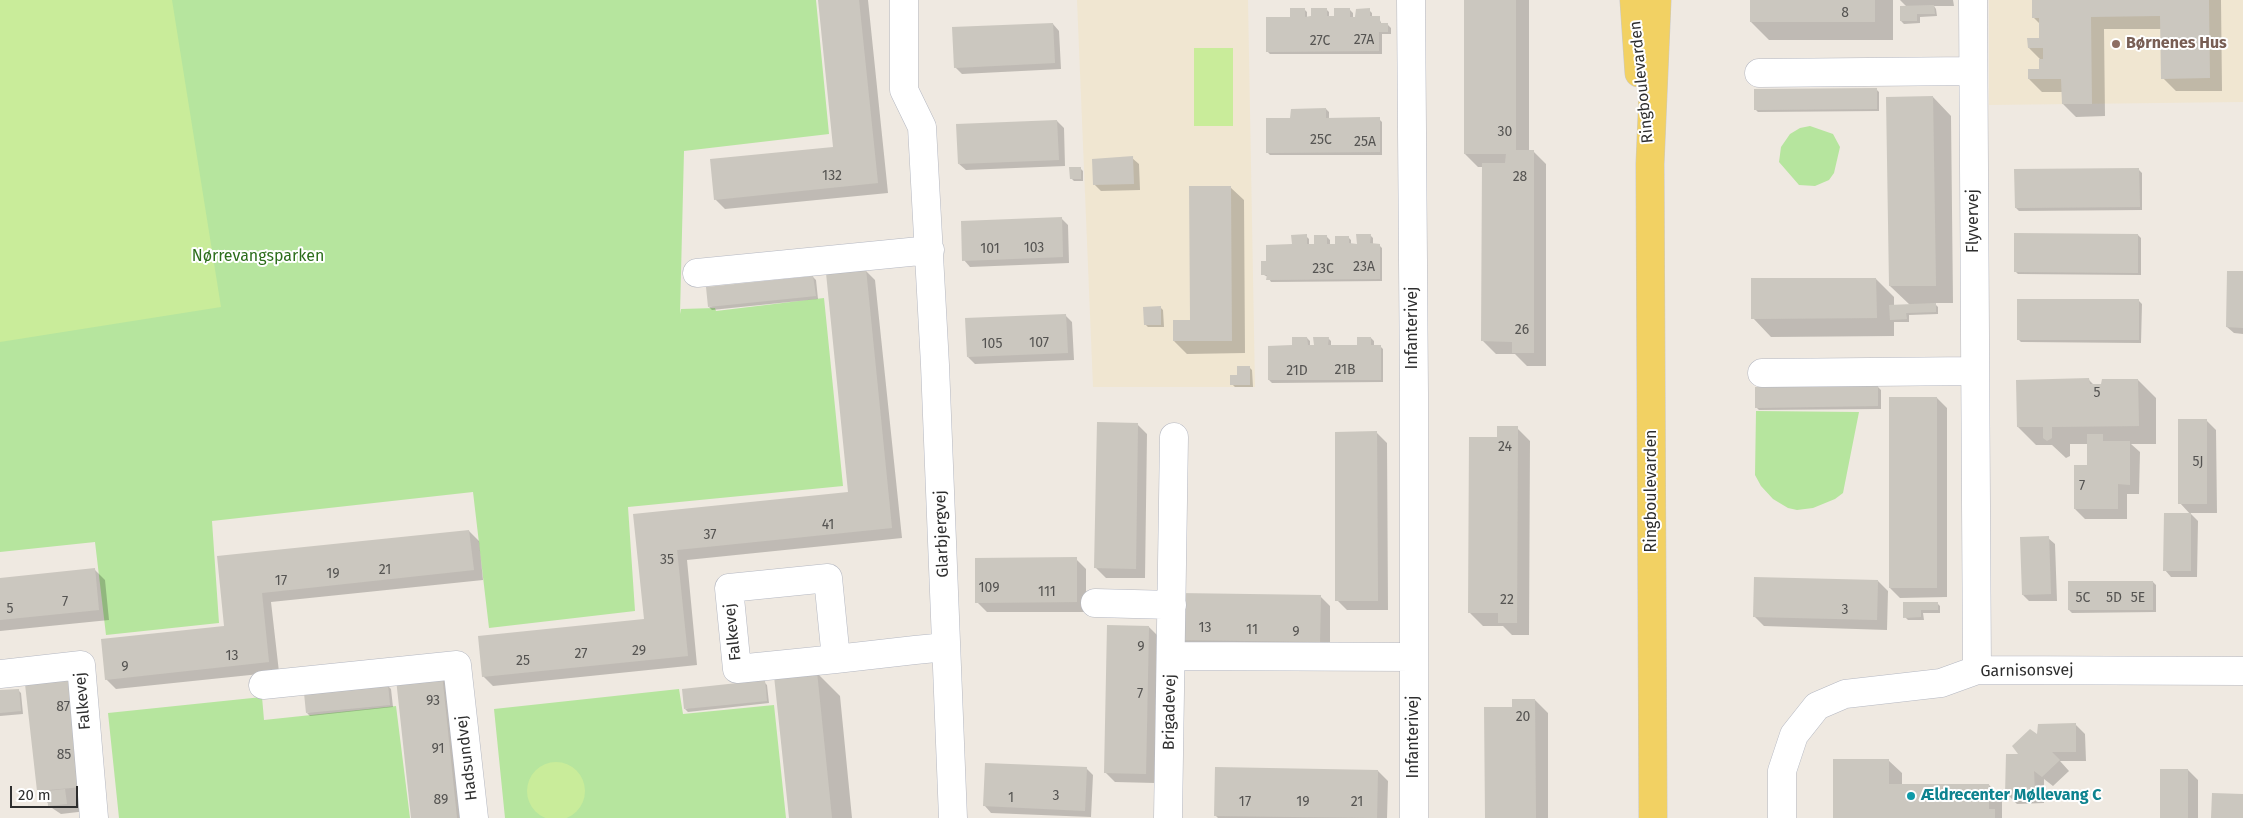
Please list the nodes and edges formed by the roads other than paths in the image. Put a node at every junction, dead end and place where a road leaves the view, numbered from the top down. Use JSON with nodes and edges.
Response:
{"nodes":[{"id":1,"x":904,"y":0,"type":"edge"},
{"id":2,"x":1411,"y":0,"type":"edge"},
{"id":3,"x":1634,"y":0,"type":"edge"},
{"id":4,"x":1657,"y":0,"type":"edge"},
{"id":5,"x":1972,"y":0,"type":"edge"},
{"id":6,"x":1973,"y":71,"type":"junction"},
{"id":7,"x":1759,"y":73,"type":"dead end"},
{"id":8,"x":1650,"y":164,"type":"junction"},
{"id":9,"x":930,"y":250,"type":"junction"},
{"id":10,"x":697,"y":273,"type":"dead end"},
{"id":11,"x":1975,"y":372,"type":"junction"},
{"id":12,"x":1762,"y":373,"type":"dead end"},
{"id":13,"x":1174,"y":437,"type":"dead end"},
{"id":14,"x":1095,"y":603,"type":"dead end"},
{"id":15,"x":1172,"y":606,"type":"junction"},
{"id":16,"x":946,"y":647,"type":"junction"},
{"id":17,"x":1171,"y":656,"type":"junction"},
{"id":18,"x":1414,"y":657,"type":"junction"},
{"id":19,"x":836,"y":658,"type":"junction"},
{"id":20,"x":1977,"y":670,"type":"junction"},
{"id":21,"x":2243,"y":671,"type":"edge"},
{"id":22,"x":0,"y":674,"type":"edge"},
{"id":23,"x":263,"y":685,"type":"dead end"},
{"id":24,"x":94,"y":818,"type":"edge"},
{"id":25,"x":474,"y":818,"type":"edge"},
{"id":26,"x":953,"y":818,"type":"edge"},
{"id":27,"x":1168,"y":818,"type":"edge"},
{"id":28,"x":1414,"y":818,"type":"edge"},
{"id":29,"x":1653,"y":818,"type":"edge"},
{"id":30,"x":1782,"y":818,"type":"edge"}],
"edges":[{"from":1,"to":9,"type":"street","name":"Glarbjergvej"},
{"from":2,"to":18,"type":"street","name":"Infanterivej"},
{"from":3,"to":8,"type":"main road","name":"Ringboulevarden"},
{"from":4,"to":8,"type":"main road","name":"Ringboulevarden"},
{"from":5,"to":6,"type":"street","name":"Flyvervej"},
{"from":6,"to":7,"type":"street"},
{"from":6,"to":11,"type":"street","name":"Flyvervej"},
{"from":8,"to":29,"type":"main road","name":"Ringboulevarden"},
{"from":9,"to":10,"type":"street"},
{"from":9,"to":16,"type":"street","name":"Glarbjergvej"},
{"from":11,"to":12,"type":"street"},
{"from":11,"to":20,"type":"street","name":"Flyvervej"},
{"from":13,"to":15,"type":"street","name":"Brigadevej"},
{"from":14,"to":15,"type":"street"},
{"from":15,"to":17,"type":"street","name":"Brigadevej"},
{"from":16,"to":19,"type":"street","name":"Falkevej"},
{"from":16,"to":26,"type":"street","name":"Glarbjergvej"},
{"from":17,"to":18,"type":"street"},
{"from":17,"to":27,"type":"street","name":"Brigadevej"},
{"from":18,"to":28,"type":"street","name":"Infanterivej"},
{"from":19,"to":19,"type":"street","name":"Falkevej"},
{"from":20,"to":21,"type":"street","name":"Garnisonsvej"},
{"from":20,"to":30,"type":"street","name":"Garnisonsvej"},
{"from":22,"to":24,"type":"street","name":"Falkevej"},
{"from":23,"to":25,"type":"street","name":"Hadsundvej"}]}
